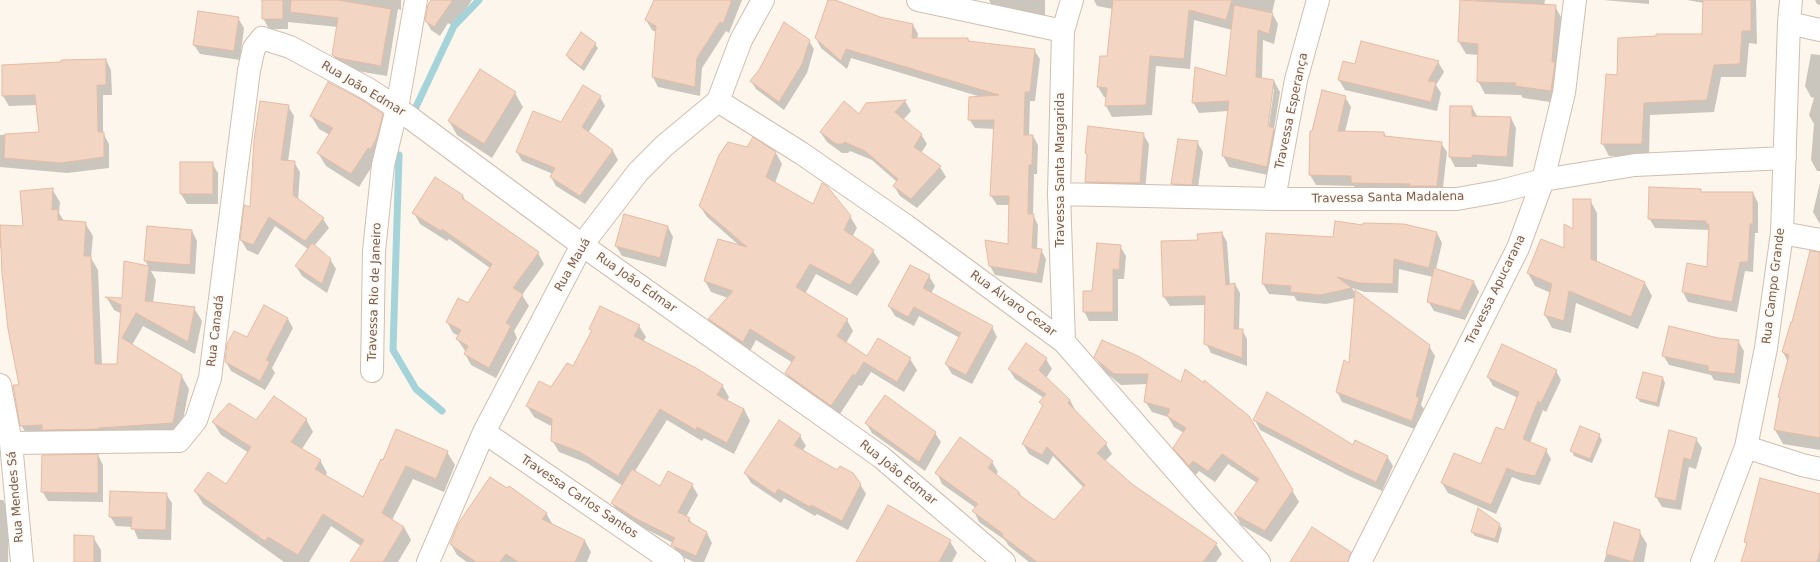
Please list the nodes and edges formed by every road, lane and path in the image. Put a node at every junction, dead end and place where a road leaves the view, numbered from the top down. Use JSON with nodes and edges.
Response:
{"nodes":[{"id":1,"x":416,"y":0,"type":"edge"},
{"id":2,"x":763,"y":0,"type":"edge"},
{"id":3,"x":918,"y":0,"type":"edge"},
{"id":4,"x":1072,"y":0,"type":"edge"},
{"id":5,"x":1318,"y":0,"type":"edge"},
{"id":6,"x":1575,"y":0,"type":"edge"},
{"id":7,"x":1791,"y":0,"type":"edge"},
{"id":8,"x":1789,"y":23,"type":"junction"},
{"id":9,"x":1820,"y":30,"type":"edge"},
{"id":10,"x":1063,"y":31,"type":"junction"},
{"id":11,"x":254,"y":48,"type":"joint"},
{"id":12,"x":718,"y":101,"type":"junction"},
{"id":13,"x":397,"y":108,"type":"junction"},
{"id":14,"x":1785,"y":158,"type":"junction"},
{"id":15,"x":1543,"y":180,"type":"junction"},
{"id":16,"x":1059,"y":194,"type":"junction"},
{"id":17,"x":1274,"y":199,"type":"junction"},
{"id":18,"x":1782,"y":233,"type":"junction"},
{"id":19,"x":1820,"y":240,"type":"edge"},
{"id":20,"x":582,"y":245,"type":"junction"},
{"id":21,"x":1064,"y":342,"type":"junction"},
{"id":22,"x":372,"y":371,"type":"dead end"},
{"id":23,"x":0,"y":385,"type":"edge"},
{"id":24,"x":484,"y":432,"type":"junction"},
{"id":25,"x":11,"y":443,"type":"junction"},
{"id":26,"x":1746,"y":447,"type":"junction"},
{"id":27,"x":1820,"y":469,"type":"edge"},
{"id":28,"x":22,"y":562,"type":"edge"},
{"id":29,"x":428,"y":562,"type":"edge"},
{"id":30,"x":673,"y":562,"type":"edge"},
{"id":31,"x":1004,"y":562,"type":"edge"},
{"id":32,"x":1259,"y":562,"type":"edge"},
{"id":33,"x":1360,"y":562,"type":"edge"},
{"id":34,"x":1702,"y":562,"type":"edge"}],
"edges":[{"from":1,"to":13,"type":"street","name":"Travessa Rio de Janeiro"},
{"from":2,"to":12,"type":"street","name":"Rua Mauá"},
{"from":3,"to":10,"type":"street"},
{"from":4,"to":10,"type":"street","name":"Travessa Santa Margarida"},
{"from":5,"to":17,"type":"street","name":"Travessa Esperança"},
{"from":6,"to":15,"type":"street","name":"Travessa Apucarana"},
{"from":7,"to":8,"type":"street","name":"Rua Campo Grande"},
{"from":8,"to":9,"type":"street"},
{"from":8,"to":14,"type":"street","name":"Rua Campo Grande"},
{"from":10,"to":16,"type":"street","name":"Travessa Santa Margarida"},
{"from":11,"to":13,"type":"street","name":"Rua João Edmar"},
{"from":11,"to":25,"type":"street","name":"Rua Canadá"},
{"from":12,"to":20,"type":"street","name":"Rua Mauá"},
{"from":12,"to":21,"type":"street","name":"Rua Álvaro Cezar"},
{"from":13,"to":20,"type":"street","name":"Rua João Edmar"},
{"from":13,"to":22,"type":"street","name":"Travessa Rio de Janeiro"},
{"from":14,"to":15,"type":"street","name":"Travessa Santa Madalena"},
{"from":14,"to":18,"type":"street","name":"Rua Campo Grande"},
{"from":15,"to":17,"type":"street","name":"Travessa Santa Madalena"},
{"from":15,"to":33,"type":"street","name":"Travessa Apucarana"},
{"from":16,"to":17,"type":"street","name":"Travessa Santa Madalena"},
{"from":16,"to":21,"type":"street","name":"Travessa Santa Margarida"},
{"from":18,"to":19,"type":"street"},
{"from":18,"to":26,"type":"street","name":"Rua Campo Grande"},
{"from":20,"to":24,"type":"street","name":"Rua Mauá"},
{"from":20,"to":31,"type":"street","name":"Rua João Edmar"},
{"from":21,"to":32,"type":"street","name":"Rua Álvaro Cezar"},
{"from":23,"to":25,"type":"street","name":"Rua Mendes Sá"},
{"from":24,"to":29,"type":"street","name":"Rua Mauá"},
{"from":24,"to":30,"type":"street","name":"Travessa Carlos Santos"},
{"from":25,"to":28,"type":"street","name":"Rua Mendes Sá"},
{"from":26,"to":27,"type":"street"},
{"from":26,"to":34,"type":"street","name":"Rua Campo Grande"}]}
